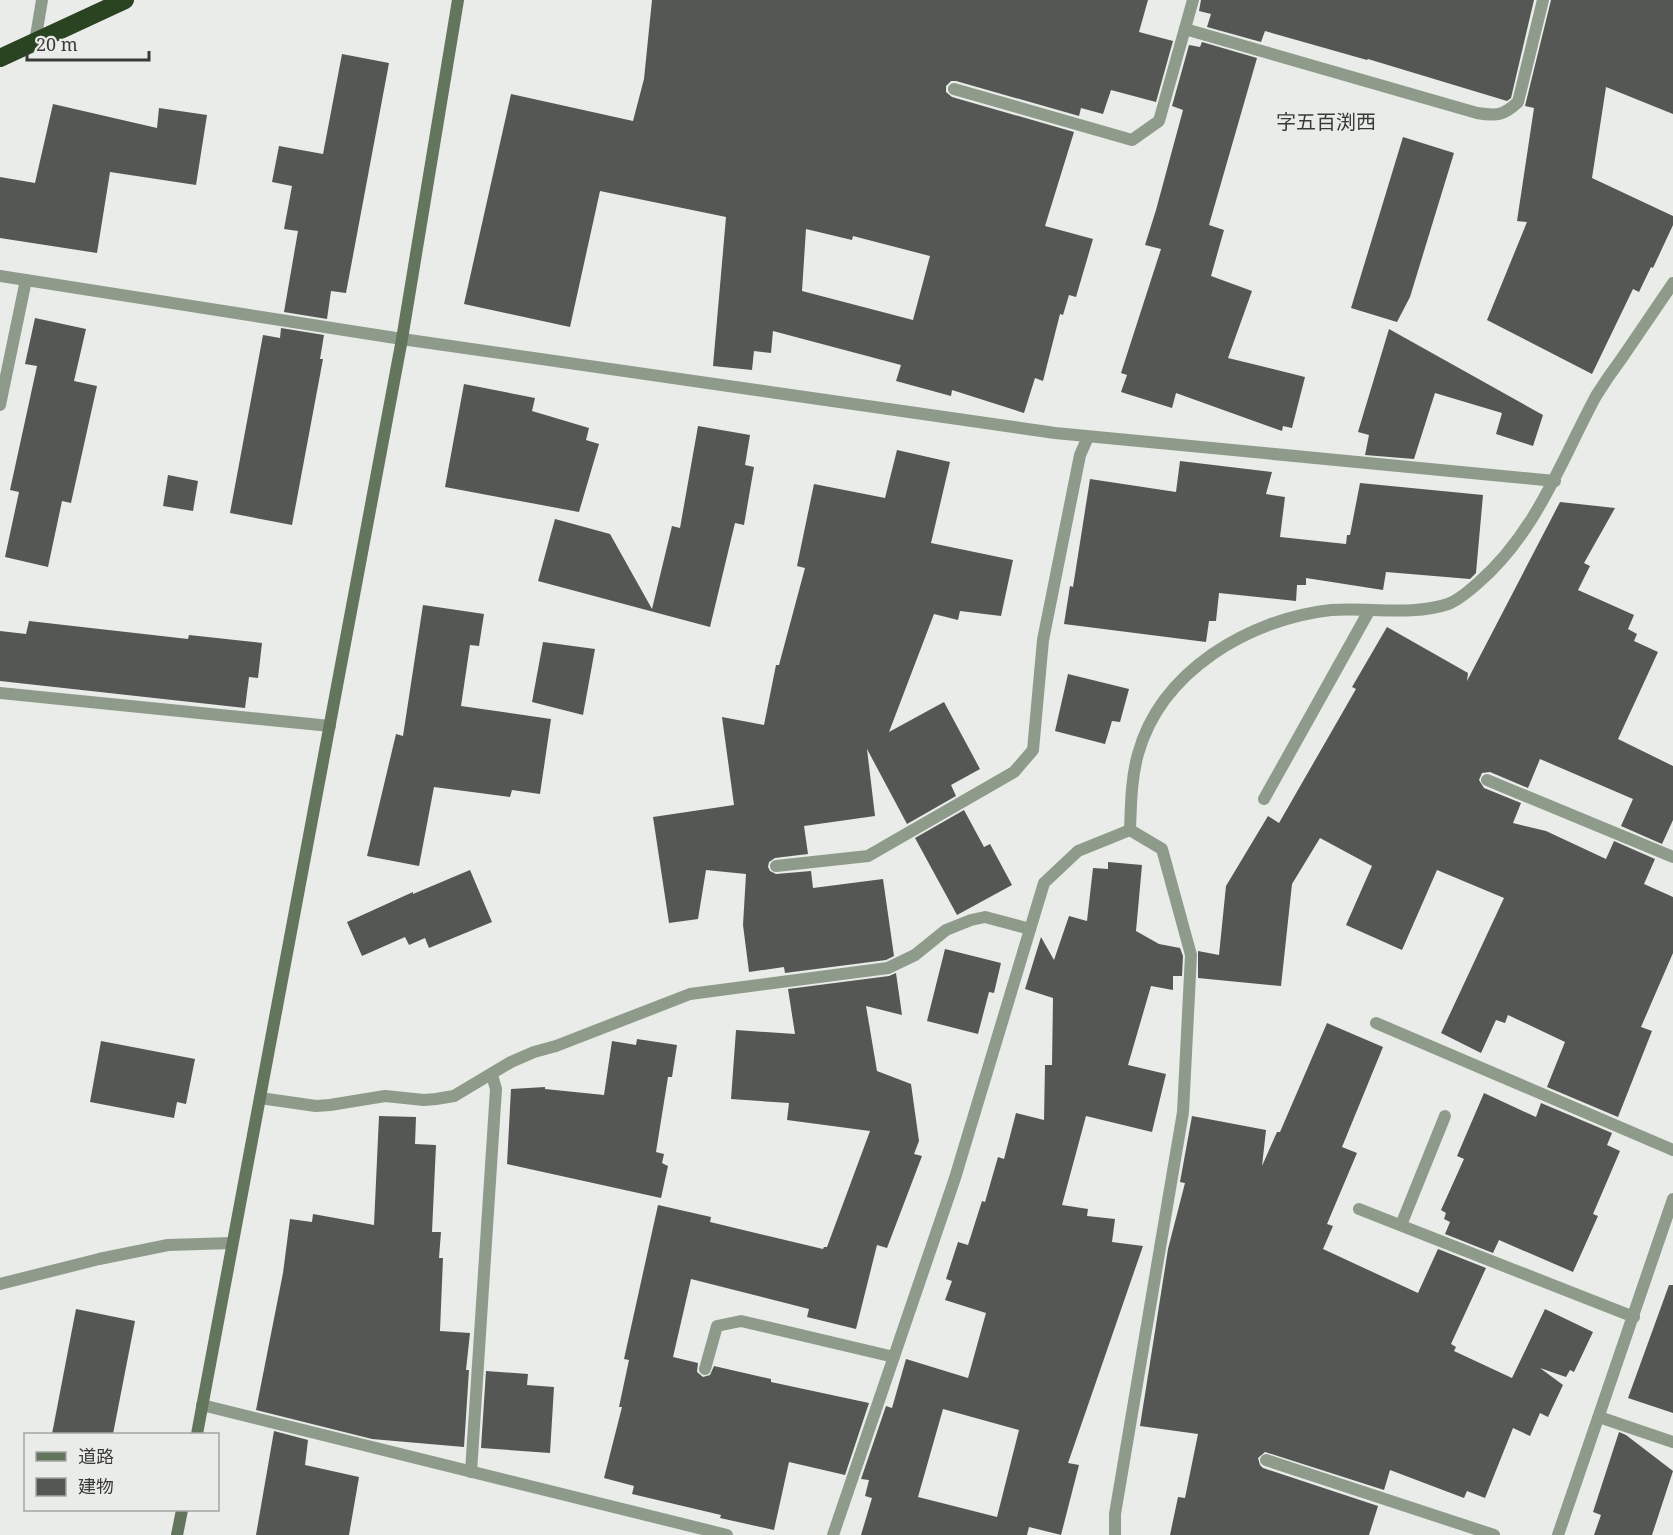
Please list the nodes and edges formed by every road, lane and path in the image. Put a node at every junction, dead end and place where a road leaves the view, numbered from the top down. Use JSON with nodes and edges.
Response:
{"nodes":[{"id":1,"x":42,"y":0,"type":"edge"},
{"id":2,"x":125,"y":0,"type":"edge"},
{"id":3,"x":458,"y":0,"type":"edge"},
{"id":4,"x":1193,"y":0,"type":"edge"},
{"id":5,"x":1543,"y":0,"type":"edge"},
{"id":6,"x":1185,"y":29,"type":"junction"},
{"id":7,"x":34,"y":42,"type":"junction"},
{"id":8,"x":0,"y":58,"type":"edge"},
{"id":9,"x":954,"y":89,"type":"dead end"},
{"id":10,"x":0,"y":276,"type":"edge"},
{"id":11,"x":26,"y":280,"type":"junction"},
{"id":12,"x":1673,"y":283,"type":"edge"},
{"id":13,"x":402,"y":339,"type":"junction"},
{"id":14,"x":0,"y":405,"type":"edge"},
{"id":15,"x":1088,"y":437,"type":"junction"},
{"id":16,"x":1555,"y":481,"type":"junction"},
{"id":17,"x":1369,"y":611,"type":"junction"},
{"id":18,"x":0,"y":693,"type":"edge"},
{"id":19,"x":330,"y":726,"type":"junction"},
{"id":20,"x":1487,"y":780,"type":"dead end"},
{"id":21,"x":1264,"y":799,"type":"dead end"},
{"id":22,"x":1130,"y":830,"type":"junction"},
{"id":23,"x":1673,"y":857,"type":"edge"},
{"id":24,"x":776,"y":866,"type":"dead end"},
{"id":25,"x":1030,"y":929,"type":"junction"},
{"id":26,"x":1376,"y":1023,"type":"dead end"},
{"id":27,"x":492,"y":1075,"type":"junction"},
{"id":28,"x":260,"y":1098,"type":"junction"},
{"id":29,"x":1445,"y":1116,"type":"dead end"},
{"id":30,"x":1673,"y":1150,"type":"edge"},
{"id":31,"x":1673,"y":1199,"type":"edge"},
{"id":32,"x":1359,"y":1209,"type":"dead end"},
{"id":33,"x":1401,"y":1225,"type":"junction"},
{"id":34,"x":232,"y":1243,"type":"junction"},
{"id":35,"x":0,"y":1284,"type":"edge"},
{"id":36,"x":1634,"y":1317,"type":"junction"},
{"id":37,"x":894,"y":1357,"type":"junction"},
{"id":38,"x":705,"y":1369,"type":"dead end"},
{"id":39,"x":202,"y":1406,"type":"junction"},
{"id":40,"x":1599,"y":1417,"type":"junction"},
{"id":41,"x":196,"y":1433,"type":"edge"},
{"id":42,"x":1673,"y":1442,"type":"edge"},
{"id":43,"x":1266,"y":1460,"type":"dead end"},
{"id":44,"x":471,"y":1472,"type":"junction"},
{"id":45,"x":182,"y":1511,"type":"edge"},
{"id":46,"x":177,"y":1535,"type":"edge"},
{"id":47,"x":727,"y":1535,"type":"edge"},
{"id":48,"x":833,"y":1535,"type":"edge"},
{"id":49,"x":1115,"y":1535,"type":"edge"},
{"id":50,"x":1494,"y":1535,"type":"edge"},
{"id":51,"x":1558,"y":1535,"type":"edge"}],
"edges":[{"from":1,"to":7,"type":"street"},
{"from":2,"to":7,"type":"highway"},
{"from":3,"to":13,"type":"street"},
{"from":4,"to":6,"type":"street"},
{"from":5,"to":6,"type":"street"},
{"from":6,"to":9,"type":"street"},
{"from":7,"to":8,"type":"highway"},
{"from":10,"to":11,"type":"street"},
{"from":11,"to":13,"type":"street"},
{"from":11,"to":14,"type":"street"},
{"from":12,"to":16,"type":"street"},
{"from":13,"to":15,"type":"street"},
{"from":13,"to":19,"type":"street"},
{"from":15,"to":16,"type":"street"},
{"from":15,"to":24,"type":"street"},
{"from":16,"to":17,"type":"street"},
{"from":17,"to":21,"type":"street"},
{"from":17,"to":22,"type":"street"},
{"from":18,"to":19,"type":"street"},
{"from":19,"to":28,"type":"street"},
{"from":20,"to":23,"type":"street"},
{"from":22,"to":25,"type":"street"},
{"from":22,"to":49,"type":"street"},
{"from":25,"to":27,"type":"street"},
{"from":25,"to":37,"type":"street"},
{"from":26,"to":30,"type":"street"},
{"from":27,"to":28,"type":"street"},
{"from":27,"to":44,"type":"street"},
{"from":28,"to":34,"type":"street"},
{"from":29,"to":33,"type":"street"},
{"from":31,"to":36,"type":"street"},
{"from":32,"to":33,"type":"street"},
{"from":33,"to":36,"type":"street"},
{"from":34,"to":35,"type":"street"},
{"from":34,"to":39,"type":"street"},
{"from":36,"to":40,"type":"street"},
{"from":37,"to":38,"type":"street"},
{"from":37,"to":48,"type":"street"},
{"from":39,"to":41,"type":"street"},
{"from":39,"to":44,"type":"street"},
{"from":40,"to":42,"type":"street"},
{"from":40,"to":51,"type":"street"},
{"from":43,"to":50,"type":"street"},
{"from":44,"to":47,"type":"street"},
{"from":45,"to":46,"type":"street"}]}
